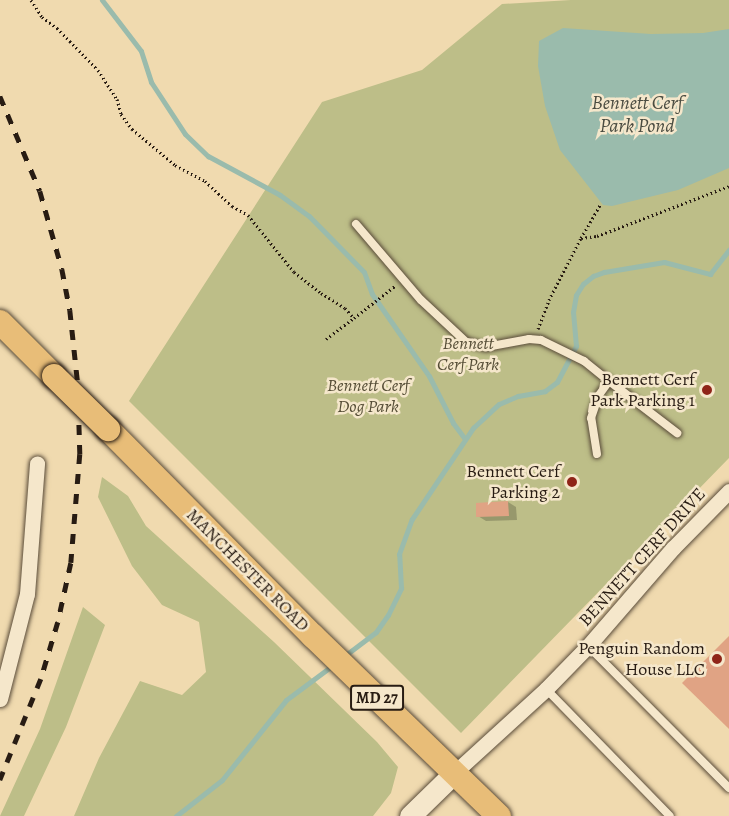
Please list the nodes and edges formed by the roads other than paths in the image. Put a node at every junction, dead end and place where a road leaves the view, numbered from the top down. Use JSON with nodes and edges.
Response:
{"nodes":[{"id":1,"x":356,"y":224,"type":"dead end"},
{"id":2,"x":0,"y":322,"type":"edge"},
{"id":3,"x":609,"y":381,"type":"junction"},
{"id":4,"x":677,"y":433,"type":"dead end"},
{"id":5,"x":597,"y":454,"type":"dead end"},
{"id":6,"x":37,"y":463,"type":"dead end"},
{"id":7,"x":729,"y":491,"type":"edge"},
{"id":8,"x":588,"y":646,"type":"junction"},
{"id":9,"x":546,"y":689,"type":"junction"},
{"id":10,"x":0,"y":699,"type":"edge"},
{"id":11,"x":454,"y":773,"type":"junction"},
{"id":12,"x":729,"y":788,"type":"edge"},
{"id":13,"x":410,"y":816,"type":"edge"},
{"id":14,"x":499,"y":816,"type":"edge"},
{"id":15,"x":670,"y":816,"type":"edge"}],
"edges":[{"from":1,"to":3,"type":"lane"},
{"from":2,"to":11,"type":"main road","name":"MANCHESTER ROAD","number":"MD 27","bridge":true},
{"from":3,"to":4,"type":"lane"},
{"from":3,"to":5,"type":"lane"},
{"from":6,"to":10,"type":"street"},
{"from":7,"to":8,"type":"street","name":"BENNETT CERF DRIVE"},
{"from":8,"to":9,"type":"street","name":"BENNETT CERF DRIVE"},
{"from":8,"to":12,"type":"lane"},
{"from":9,"to":11,"type":"street","name":"BENNETT CERF DRIVE"},
{"from":9,"to":15,"type":"lane"},
{"from":11,"to":13,"type":"street"},
{"from":11,"to":14,"type":"main road","name":"MANCHESTER ROAD","number":"MD 27"}]}
